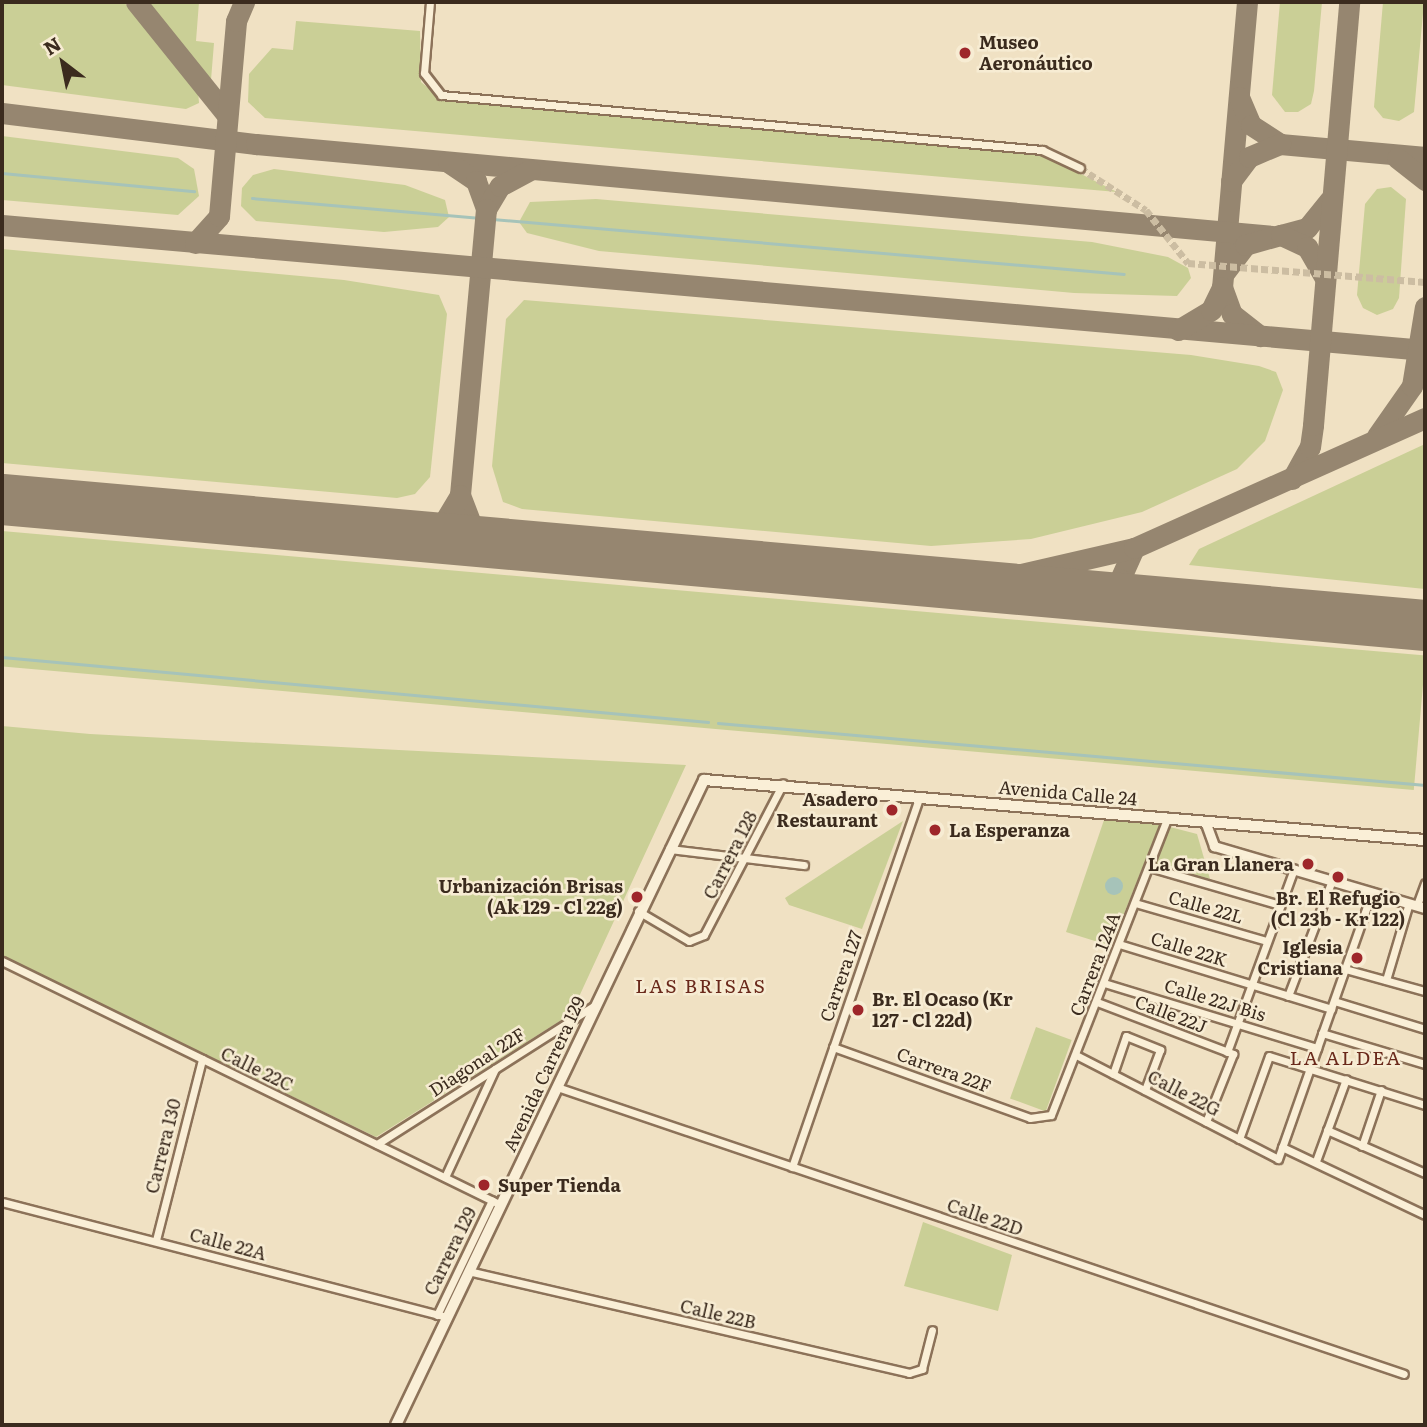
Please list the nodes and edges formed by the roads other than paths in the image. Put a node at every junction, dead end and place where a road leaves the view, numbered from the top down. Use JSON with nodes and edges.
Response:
{"nodes":[{"id":1,"x":430,"y":2,"type":"edge"},
{"id":2,"x":1080,"y":168,"type":"tunnel mouth"},
{"id":3,"x":708,"y":778,"type":"joint"},
{"id":4,"x":783,"y":783,"type":"junction"},
{"id":5,"x":920,"y":795,"type":"junction"},
{"id":6,"x":1168,"y":817,"type":"junction"},
{"id":7,"x":1205,"y":821,"type":"junction"},
{"id":8,"x":1425,"y":840,"type":"edge"},
{"id":9,"x":667,"y":849,"type":"junction"},
{"id":10,"x":748,"y":859,"type":"junction"},
{"id":11,"x":804,"y":865,"type":"dead end"},
{"id":12,"x":1149,"y":867,"type":"junction"},
{"id":13,"x":1294,"y":869,"type":"junction"},
{"id":14,"x":1332,"y":880,"type":"junction"},
{"id":15,"x":1425,"y":883,"type":"edge"},
{"id":16,"x":1372,"y":892,"type":"junction"},
{"id":17,"x":1135,"y":903,"type":"junction"},
{"id":18,"x":1280,"y":905,"type":"junction"},
{"id":19,"x":1417,"y":905,"type":"edge"},
{"id":20,"x":638,"y":911,"type":"junction"},
{"id":21,"x":1268,"y":941,"type":"junction"},
{"id":22,"x":1119,"y":944,"type":"junction"},
{"id":23,"x":2,"y":962,"type":"edge"},
{"id":24,"x":1345,"y":969,"type":"junction"},
{"id":25,"x":1386,"y":980,"type":"junction"},
{"id":26,"x":1104,"y":983,"type":"junction"},
{"id":27,"x":1252,"y":985,"type":"junction"},
{"id":28,"x":1425,"y":989,"type":"edge"},
{"id":29,"x":1288,"y":996,"type":"junction"},
{"id":30,"x":1097,"y":1002,"type":"junction"},
{"id":31,"x":1332,"y":1005,"type":"junction"},
{"id":32,"x":594,"y":1006,"type":"junction"},
{"id":33,"x":1237,"y":1024,"type":"junction"},
{"id":34,"x":1425,"y":1029,"type":"edge"},
{"id":35,"x":1322,"y":1033,"type":"junction"},
{"id":36,"x":834,"y":1047,"type":"junction"},
{"id":37,"x":1317,"y":1048,"type":"junction"},
{"id":38,"x":1230,"y":1053,"type":"junction"},
{"id":39,"x":1076,"y":1055,"type":"junction"},
{"id":40,"x":202,"y":1059,"type":"junction"},
{"id":41,"x":1425,"y":1064,"type":"edge"},
{"id":42,"x":495,"y":1069,"type":"junction"},
{"id":43,"x":1310,"y":1069,"type":"junction"},
{"id":44,"x":1113,"y":1074,"type":"junction"},
{"id":45,"x":1346,"y":1079,"type":"junction"},
{"id":46,"x":557,"y":1087,"type":"junction"},
{"id":47,"x":1145,"y":1090,"type":"junction"},
{"id":48,"x":1381,"y":1090,"type":"junction"},
{"id":49,"x":1425,"y":1104,"type":"edge"},
{"id":50,"x":1045,"y":1118,"type":"joint"},
{"id":51,"x":1206,"y":1122,"type":"junction"},
{"id":52,"x":1327,"y":1130,"type":"junction"},
{"id":53,"x":1240,"y":1139,"type":"junction"},
{"id":54,"x":377,"y":1144,"type":"junction"},
{"id":55,"x":1362,"y":1146,"type":"junction"},
{"id":56,"x":1282,"y":1147,"type":"junction"},
{"id":57,"x":1316,"y":1161,"type":"junction"},
{"id":58,"x":1425,"y":1163,"type":"edge"},
{"id":59,"x":792,"y":1167,"type":"junction"},
{"id":60,"x":1423,"y":1173,"type":"edge"},
{"id":61,"x":445,"y":1177,"type":"junction"},
{"id":62,"x":2,"y":1202,"type":"edge"},
{"id":63,"x":496,"y":1202,"type":"junction"},
{"id":64,"x":1425,"y":1215,"type":"edge"},
{"id":65,"x":156,"y":1240,"type":"junction"},
{"id":66,"x":468,"y":1271,"type":"junction"},
{"id":67,"x":442,"y":1316,"type":"junction"},
{"id":68,"x":932,"y":1330,"type":"dead end"},
{"id":69,"x":1404,"y":1374,"type":"dead end"},
{"id":70,"x":396,"y":1425,"type":"edge"}],
"edges":[{"from":1,"to":2,"type":"street"},
{"from":3,"to":4,"type":"main road","name":"Avenida Calle 24"},
{"from":3,"to":9,"type":"main road","name":"Avenida Carrera 129"},
{"from":4,"to":5,"type":"main road","name":"Avenida Calle 24"},
{"from":4,"to":10,"type":"street","name":"Carrera 128"},
{"from":5,"to":6,"type":"main road","name":"Avenida Calle 24"},
{"from":5,"to":36,"type":"street","name":"Carrera 127"},
{"from":6,"to":7,"type":"main road","name":"Avenida Calle 24"},
{"from":6,"to":12,"type":"street","name":"Carrera 124A"},
{"from":7,"to":8,"type":"main road","name":"Avenida Calle 24"},
{"from":7,"to":13,"type":"street"},
{"from":9,"to":10,"type":"street"},
{"from":9,"to":20,"type":"main road","name":"Avenida Carrera 129"},
{"from":10,"to":11,"type":"street"},
{"from":10,"to":20,"type":"street","name":"Carrera 128"},
{"from":12,"to":17,"type":"street","name":"Carrera 124A"},
{"from":12,"to":18,"type":"street"},
{"from":13,"to":14,"type":"street"},
{"from":13,"to":18,"type":"street"},
{"from":14,"to":16,"type":"street"},
{"from":14,"to":29,"type":"street"},
{"from":15,"to":19,"type":"street"},
{"from":16,"to":19,"type":"street"},
{"from":16,"to":24,"type":"street"},
{"from":17,"to":21,"type":"street","name":"Calle 22L"},
{"from":17,"to":22,"type":"street","name":"Carrera 124A"},
{"from":18,"to":21,"type":"street"},
{"from":19,"to":25,"type":"street"},
{"from":20,"to":32,"type":"main road","name":"Avenida Carrera 129"},
{"from":21,"to":27,"type":"street"},
{"from":22,"to":26,"type":"street","name":"Carrera 124A"},
{"from":22,"to":27,"type":"street","name":"Calle 22K"},
{"from":23,"to":40,"type":"street","name":"Calle 22C"},
{"from":24,"to":25,"type":"street"},
{"from":24,"to":31,"type":"street"},
{"from":25,"to":28,"type":"street"},
{"from":26,"to":30,"type":"street","name":"Carrera 124A"},
{"from":26,"to":33,"type":"street","name":"Calle 22J Bis"},
{"from":27,"to":29,"type":"street","name":"Calle 22K"},
{"from":27,"to":33,"type":"street"},
{"from":29,"to":31,"type":"street","name":"Calle 22K"},
{"from":30,"to":38,"type":"street","name":"Calle 22J"},
{"from":30,"to":39,"type":"street","name":"Carrera 124A"},
{"from":31,"to":34,"type":"street","name":"Calle 22K"},
{"from":31,"to":35,"type":"street"},
{"from":32,"to":42,"type":"street","name":"Diagonal 22F"},
{"from":32,"to":46,"type":"main road","name":"Avenida Carrera 129"},
{"from":33,"to":37,"type":"street","name":"Calle 22J Bis"},
{"from":33,"to":38,"type":"street"},
{"from":35,"to":37,"type":"street"},
{"from":35,"to":41,"type":"street"},
{"from":36,"to":50,"type":"street","name":"Carrera 22F"},
{"from":36,"to":59,"type":"street","name":"Carrera 127"},
{"from":37,"to":43,"type":"street"},
{"from":38,"to":51,"type":"street"},
{"from":39,"to":44,"type":"street","name":"Calle 22G"},
{"from":39,"to":50,"type":"street","name":"Carrera 124A"},
{"from":40,"to":54,"type":"street","name":"Calle 22C"},
{"from":40,"to":65,"type":"street","name":"Carrera 130"},
{"from":42,"to":54,"type":"street","name":"Diagonal 22F"},
{"from":42,"to":61,"type":"street"},
{"from":43,"to":45,"type":"street"},
{"from":43,"to":53,"type":"street"},
{"from":43,"to":56,"type":"street"},
{"from":44,"to":47,"type":"street","name":"Calle 22G"},
{"from":44,"to":47,"type":"street"},
{"from":45,"to":48,"type":"street"},
{"from":45,"to":52,"type":"street"},
{"from":46,"to":59,"type":"street","name":"Calle 22D"},
{"from":46,"to":63,"type":"main road","name":"Avenida Carrera 129"},
{"from":47,"to":51,"type":"street","name":"Calle 22G"},
{"from":48,"to":49,"type":"street"},
{"from":48,"to":55,"type":"street"},
{"from":51,"to":53,"type":"street","name":"Calle 22G"},
{"from":52,"to":55,"type":"street"},
{"from":52,"to":57,"type":"street"},
{"from":53,"to":56,"type":"street","name":"Calle 22G"},
{"from":54,"to":61,"type":"street","name":"Calle 22C"},
{"from":55,"to":60,"type":"street"},
{"from":56,"to":57,"type":"street"},
{"from":57,"to":64,"type":"street"},
{"from":58,"to":60,"type":"street"},
{"from":59,"to":69,"type":"street","name":"Calle 22D"},
{"from":61,"to":63,"type":"street","name":"Calle 22C"},
{"from":62,"to":65,"type":"street","name":"Calle 22A"},
{"from":63,"to":66,"type":"main road","name":"Avenida Carrera 129"},
{"from":63,"to":67,"type":"street","name":"Carrera 129"},
{"from":65,"to":67,"type":"street","name":"Calle 22A"},
{"from":66,"to":67,"type":"main road","name":"Avenida Carrera 129"},
{"from":66,"to":68,"type":"street","name":"Calle 22B"},
{"from":67,"to":70,"type":"main road","name":"Avenida Carrera 129"}]}
